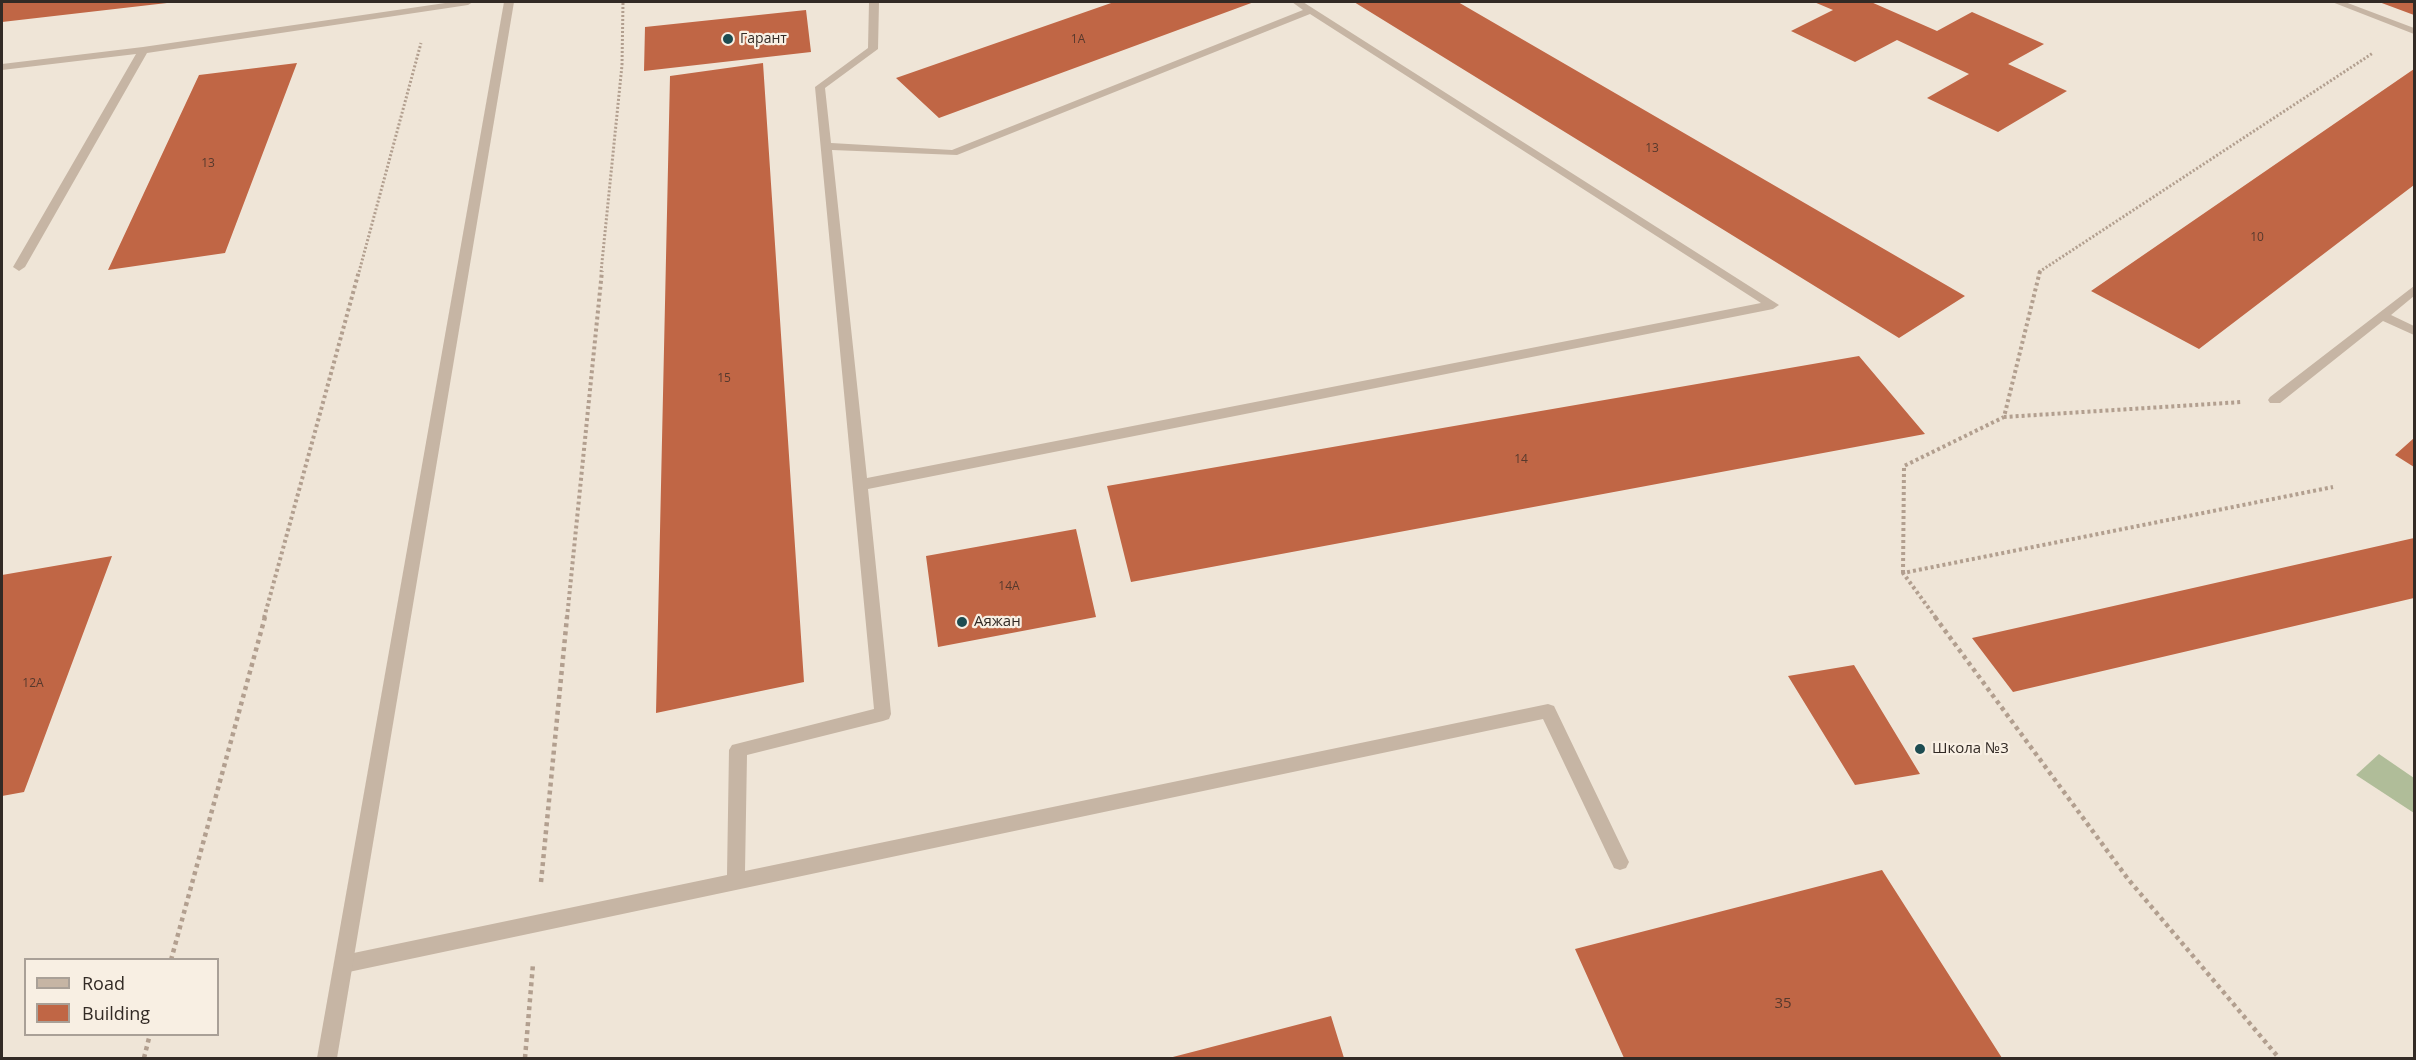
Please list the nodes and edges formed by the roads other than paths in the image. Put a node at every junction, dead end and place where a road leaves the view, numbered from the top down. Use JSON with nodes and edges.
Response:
{"nodes":[{"id":1,"x":468,"y":2,"type":"edge"},
{"id":2,"x":509,"y":2,"type":"edge"},
{"id":3,"x":874,"y":2,"type":"edge"},
{"id":4,"x":1298,"y":2,"type":"edge"},
{"id":5,"x":2337,"y":2,"type":"edge"},
{"id":6,"x":1311,"y":10,"type":"junction"},
{"id":7,"x":2412,"y":30,"type":"edge"},
{"id":8,"x":143,"y":50,"type":"junction"},
{"id":9,"x":2,"y":67,"type":"edge"},
{"id":10,"x":826,"y":146,"type":"junction"},
{"id":11,"x":19,"y":267,"type":"dead end"},
{"id":12,"x":2415,"y":290,"type":"edge"},
{"id":13,"x":2382,"y":316,"type":"junction"},
{"id":14,"x":2415,"y":332,"type":"edge"},
{"id":15,"x":2275,"y":400,"type":"road end"},
{"id":16,"x":860,"y":485,"type":"junction"},
{"id":17,"x":1620,"y":862,"type":"dead end"},
{"id":18,"x":736,"y":882,"type":"junction"},
{"id":19,"x":344,"y":964,"type":"junction"},
{"id":20,"x":327,"y":1059,"type":"edge"}],
"edges":[{"from":1,"to":8,"type":"street"},
{"from":2,"to":19,"type":"street"},
{"from":3,"to":10,"type":"street"},
{"from":4,"to":6,"type":"street"},
{"from":5,"to":7,"type":"street"},
{"from":6,"to":10,"type":"street"},
{"from":6,"to":16,"type":"street"},
{"from":8,"to":9,"type":"street"},
{"from":8,"to":11,"type":"street"},
{"from":10,"to":16,"type":"street"},
{"from":12,"to":13,"type":"street"},
{"from":13,"to":14,"type":"street"},
{"from":13,"to":15,"type":"street"},
{"from":16,"to":18,"type":"street"},
{"from":17,"to":18,"type":"street"},
{"from":18,"to":19,"type":"street"},
{"from":19,"to":20,"type":"street"}]}
